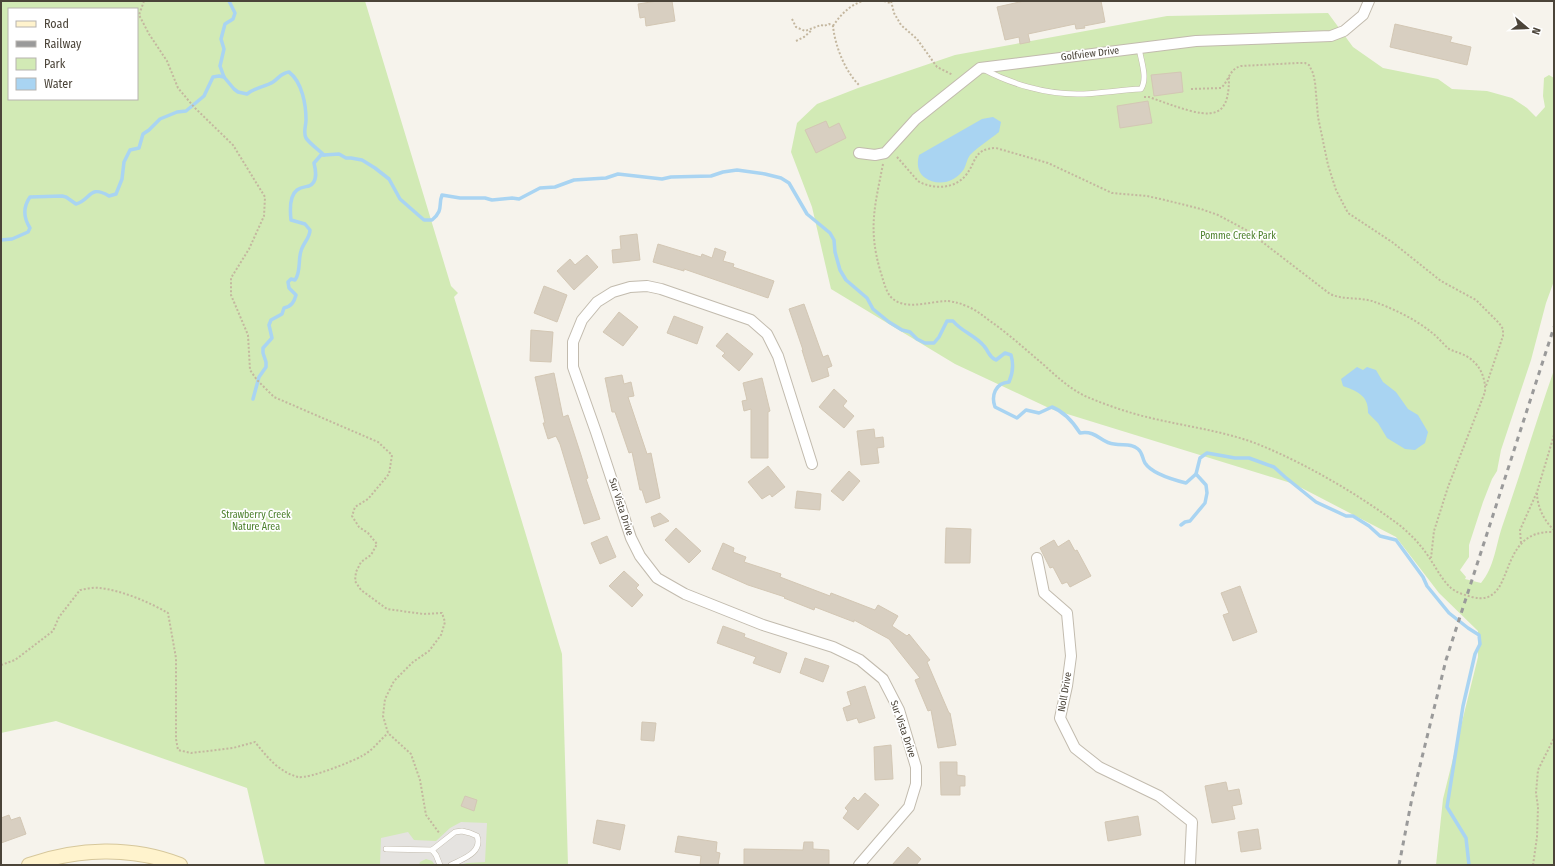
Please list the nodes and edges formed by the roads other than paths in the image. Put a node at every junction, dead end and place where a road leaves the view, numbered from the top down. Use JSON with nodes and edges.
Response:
{"nodes":[{"id":1,"x":1369,"y":1,"type":"edge"},
{"id":2,"x":1139,"y":48,"type":"junction"},
{"id":3,"x":980,"y":68,"type":"junction"},
{"id":4,"x":859,"y":153,"type":"dead end"},
{"id":5,"x":812,"y":464,"type":"dead end"},
{"id":6,"x":1037,"y":558,"type":"dead end"},
{"id":7,"x":386,"y":849,"type":"dead end"},
{"id":8,"x":432,"y":850,"type":"junction"},
{"id":9,"x":36,"y":864,"type":"edge"},
{"id":10,"x":178,"y":864,"type":"edge"},
{"id":11,"x":440,"y":865,"type":"edge"},
{"id":12,"x":451,"y":865,"type":"edge"},
{"id":13,"x":859,"y":865,"type":"edge"},
{"id":14,"x":1190,"y":865,"type":"edge"}],
"edges":[{"from":1,"to":2,"type":"street","name":"Golfview Drive"},
{"from":2,"to":3,"type":"street","name":"Golfview Drive"},
{"from":2,"to":3,"type":"lane"},
{"from":3,"to":4,"type":"street"},
{"from":5,"to":13,"type":"street","name":"Sur Vista Drive"},
{"from":6,"to":14,"type":"street","name":"Noll Drive"},
{"from":7,"to":8,"type":"lane"},
{"from":8,"to":11,"type":"lane"},
{"from":8,"to":12,"type":"lane"},
{"from":9,"to":10,"type":"street"}]}
